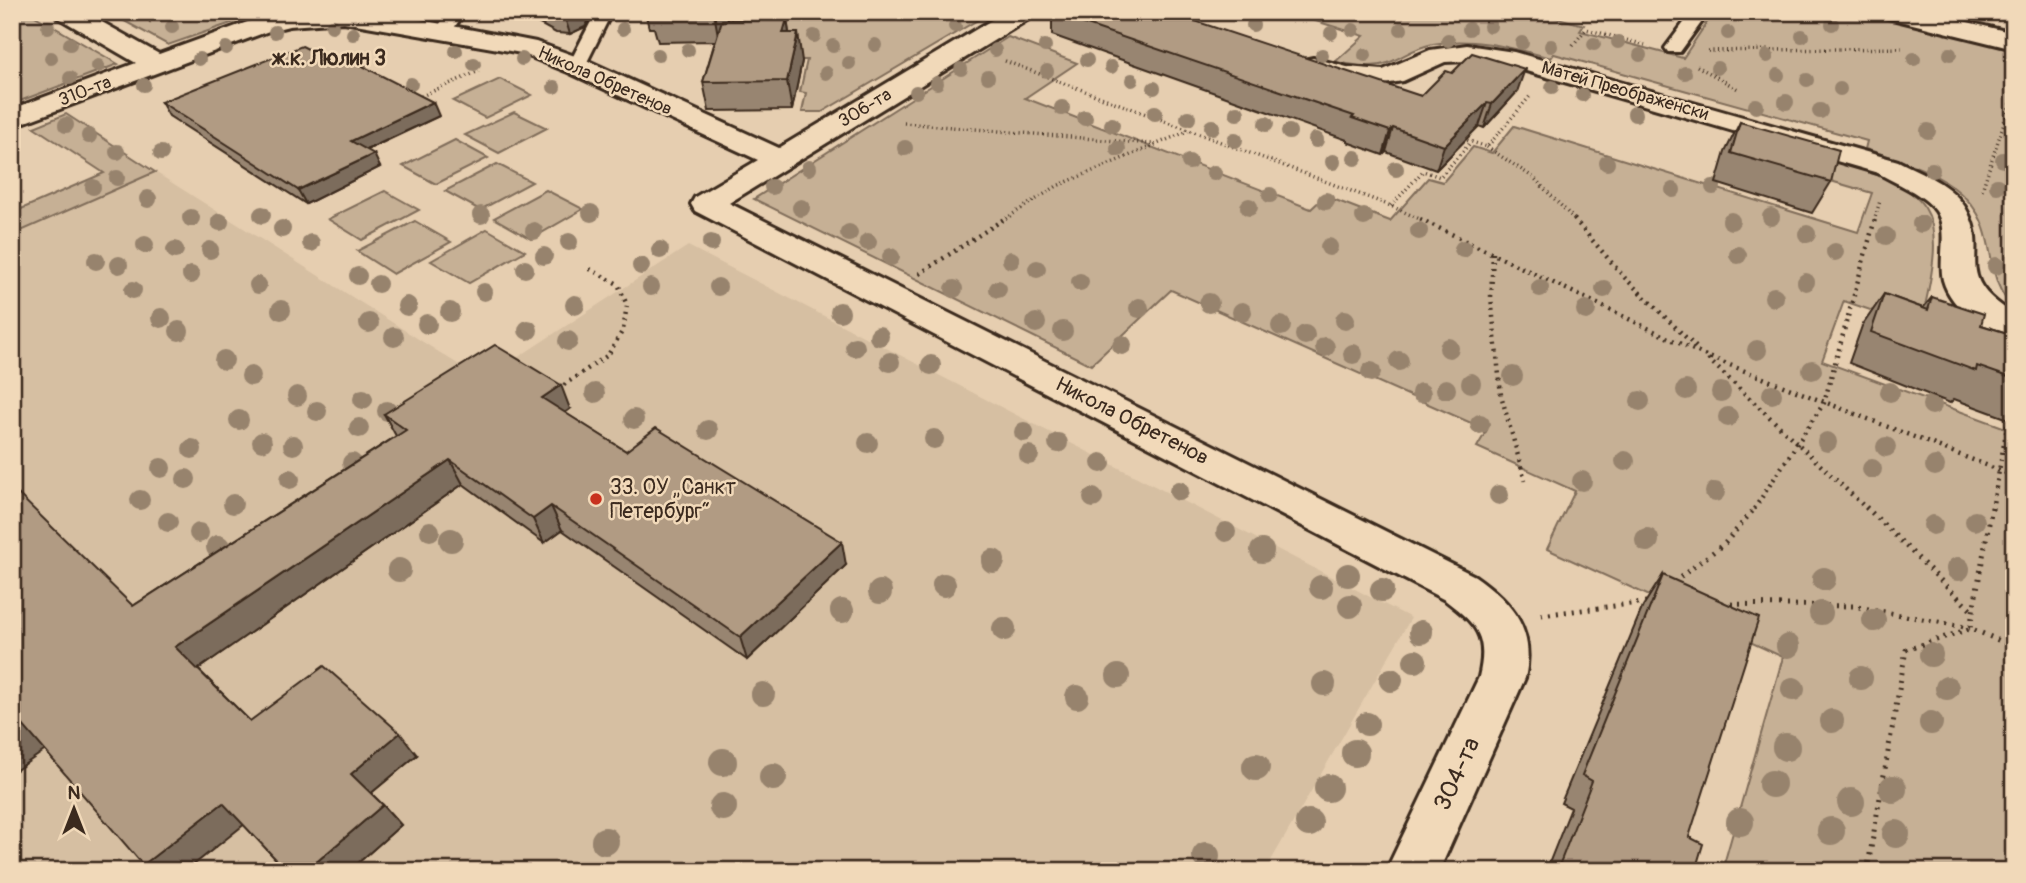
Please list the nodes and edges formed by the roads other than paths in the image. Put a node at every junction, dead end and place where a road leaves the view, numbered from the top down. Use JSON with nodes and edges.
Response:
{"nodes":[{"id":1,"x":66,"y":12,"type":"edge"},
{"id":2,"x":604,"y":12,"type":"edge"},
{"id":3,"x":1023,"y":12,"type":"edge"},
{"id":4,"x":1701,"y":12,"type":"edge"},
{"id":5,"x":1893,"y":12,"type":"edge"},
{"id":6,"x":450,"y":22,"type":"edge"},
{"id":7,"x":2014,"y":41,"type":"edge"},
{"id":8,"x":1673,"y":50,"type":"road end"},
{"id":9,"x":1290,"y":58,"type":"edge"},
{"id":10,"x":157,"y":64,"type":"junction"},
{"id":11,"x":577,"y":66,"type":"junction"},
{"id":12,"x":12,"y":119,"type":"edge"},
{"id":13,"x":780,"y":159,"type":"junction"},
{"id":14,"x":706,"y":204,"type":"joint"},
{"id":15,"x":2014,"y":330,"type":"edge"},
{"id":16,"x":1502,"y":678,"type":"joint"},
{"id":17,"x":1412,"y":871,"type":"edge"}],
"edges":[{"from":1,"to":10,"type":"street"},
{"from":2,"to":11,"type":"lane"},
{"from":3,"to":13,"type":"street","name":"306-та"},
{"from":4,"to":8,"type":"lane"},
{"from":5,"to":7,"type":"street"},
{"from":6,"to":10,"type":"street","name":"Никола Обретенов"},
{"from":6,"to":11,"type":"street","name":"Никола Обретенов"},
{"from":9,"to":15,"type":"street","name":"Матей Преображенски"},
{"from":10,"to":12,"type":"street","name":"310-та"},
{"from":11,"to":13,"type":"street","name":"Никола Обретенов"},
{"from":13,"to":14,"type":"street","name":"306-та"},
{"from":14,"to":16,"type":"street","name":"Никола Обретенов"},
{"from":16,"to":17,"type":"street","name":"304-та"}]}
